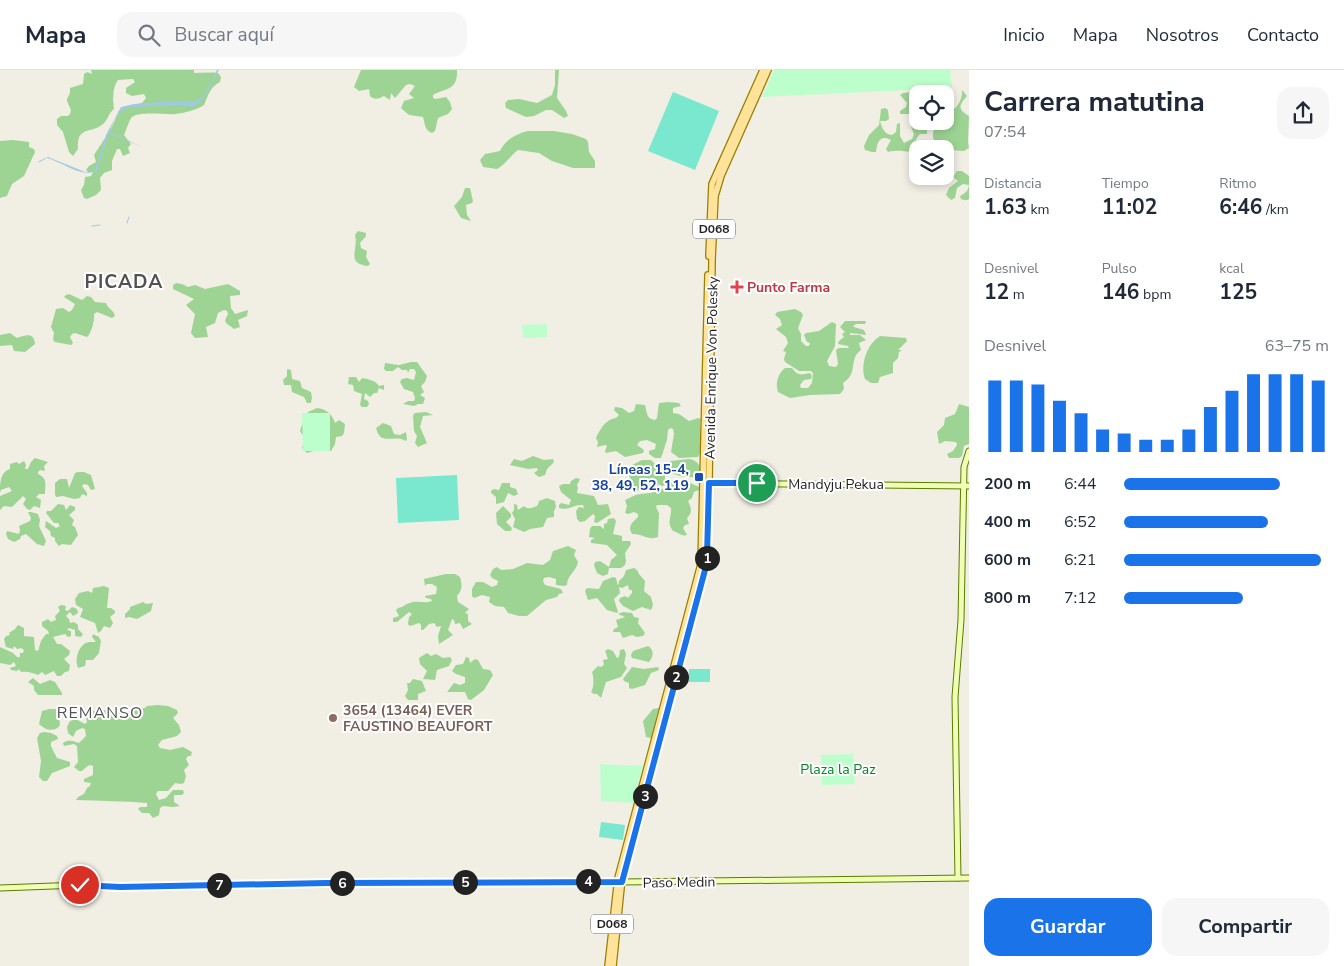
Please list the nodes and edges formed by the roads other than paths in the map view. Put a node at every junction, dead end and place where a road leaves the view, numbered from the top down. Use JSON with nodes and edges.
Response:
{"nodes":[{"id":1,"x":765,"y":71,"type":"edge"},
{"id":2,"x":969,"y":452,"type":"edge"},
{"id":3,"x":706,"y":483,"type":"junction"},
{"id":4,"x":966,"y":486,"type":"edge"},
{"id":5,"x":958,"y":878,"type":"junction"},
{"id":6,"x":969,"y":878,"type":"edge"},
{"id":7,"x":619,"y":882,"type":"junction"},
{"id":8,"x":0,"y":888,"type":"edge"},
{"id":9,"x":610,"y":963,"type":"edge"}],
"edges":[{"from":1,"to":3,"type":"main road","name":"Avenida Enrique Von Polesky","number":"D068"},
{"from":2,"to":4,"type":"street"},
{"from":3,"to":4,"type":"street","name":"Mandyju Pekua"},
{"from":3,"to":7,"type":"main road","name":"Avenida Enrique Von Polesky","number":"D068"},
{"from":4,"to":5,"type":"street"},
{"from":5,"to":6,"type":"street","name":"Paso Medin"},
{"from":5,"to":7,"type":"street","name":"Paso Medin"},
{"from":7,"to":8,"type":"street","name":"Paso Medin"},
{"from":7,"to":9,"type":"main road","name":"Avenida Enrique Von Polesky","number":"D068"}]}
